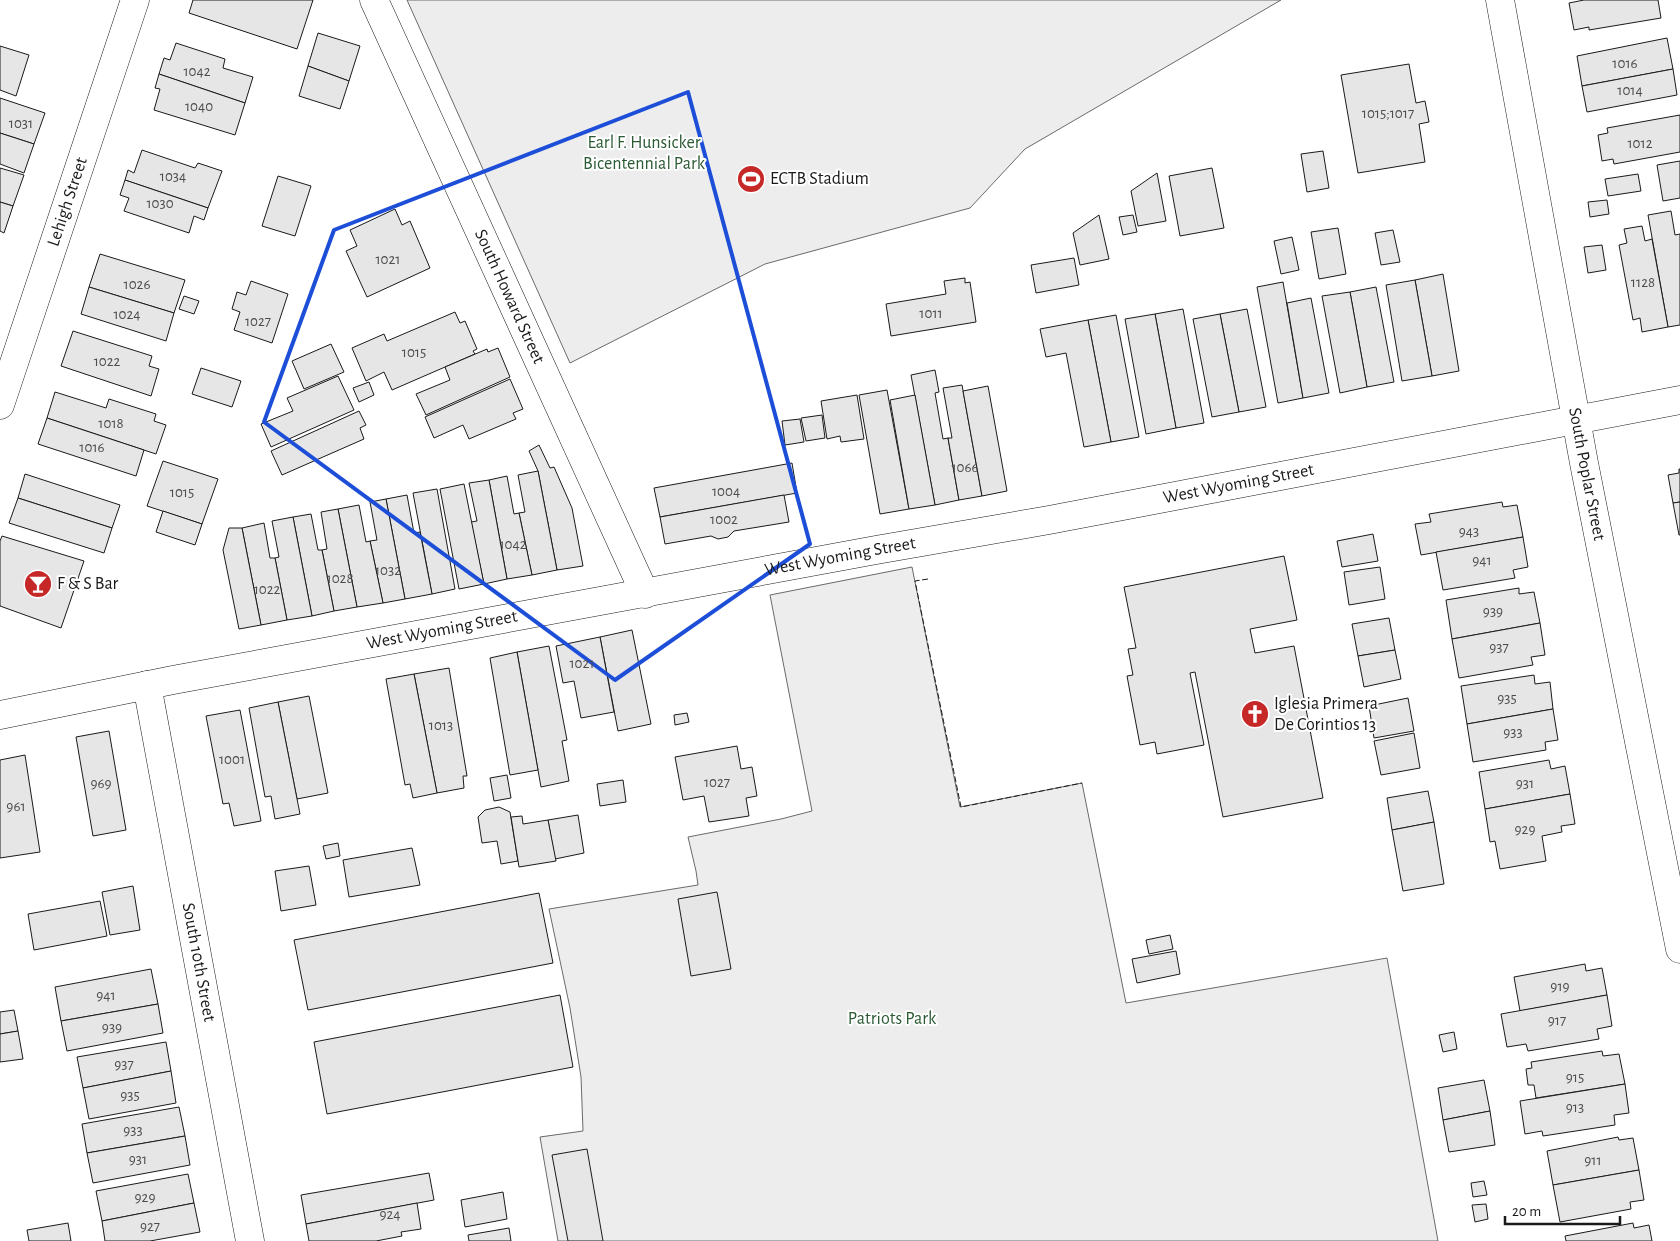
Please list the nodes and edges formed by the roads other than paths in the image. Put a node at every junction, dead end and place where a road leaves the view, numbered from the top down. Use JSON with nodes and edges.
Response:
{"nodes":[{"id":1,"x":135,"y":0,"type":"edge"},
{"id":2,"x":374,"y":0,"type":"edge"},
{"id":3,"x":1500,"y":0,"type":"edge"},
{"id":4,"x":1680,"y":400,"type":"edge"},
{"id":5,"x":0,"y":405,"type":"edge"},
{"id":6,"x":1577,"y":420,"type":"junction"},
{"id":7,"x":645,"y":594,"type":"junction"},
{"id":8,"x":147,"y":685,"type":"junction"},
{"id":9,"x":0,"y":715,"type":"edge"},
{"id":10,"x":1680,"y":949,"type":"edge"},
{"id":11,"x":250,"y":1241,"type":"edge"}],
"edges":[{"from":1,"to":5,"type":"street","name":"Lehigh Street"},
{"from":2,"to":7,"type":"street","name":"South Howard Street"},
{"from":3,"to":6,"type":"street","name":"South Poplar Street"},
{"from":4,"to":6,"type":"street","name":"West Wyoming Street"},
{"from":6,"to":7,"type":"street","name":"West Wyoming Street"},
{"from":6,"to":10,"type":"street","name":"South Poplar Street"},
{"from":7,"to":8,"type":"street","name":"West Wyoming Street"},
{"from":8,"to":9,"type":"street","name":"West Wyoming Street"},
{"from":8,"to":11,"type":"street","name":"South 10th Street"}]}
